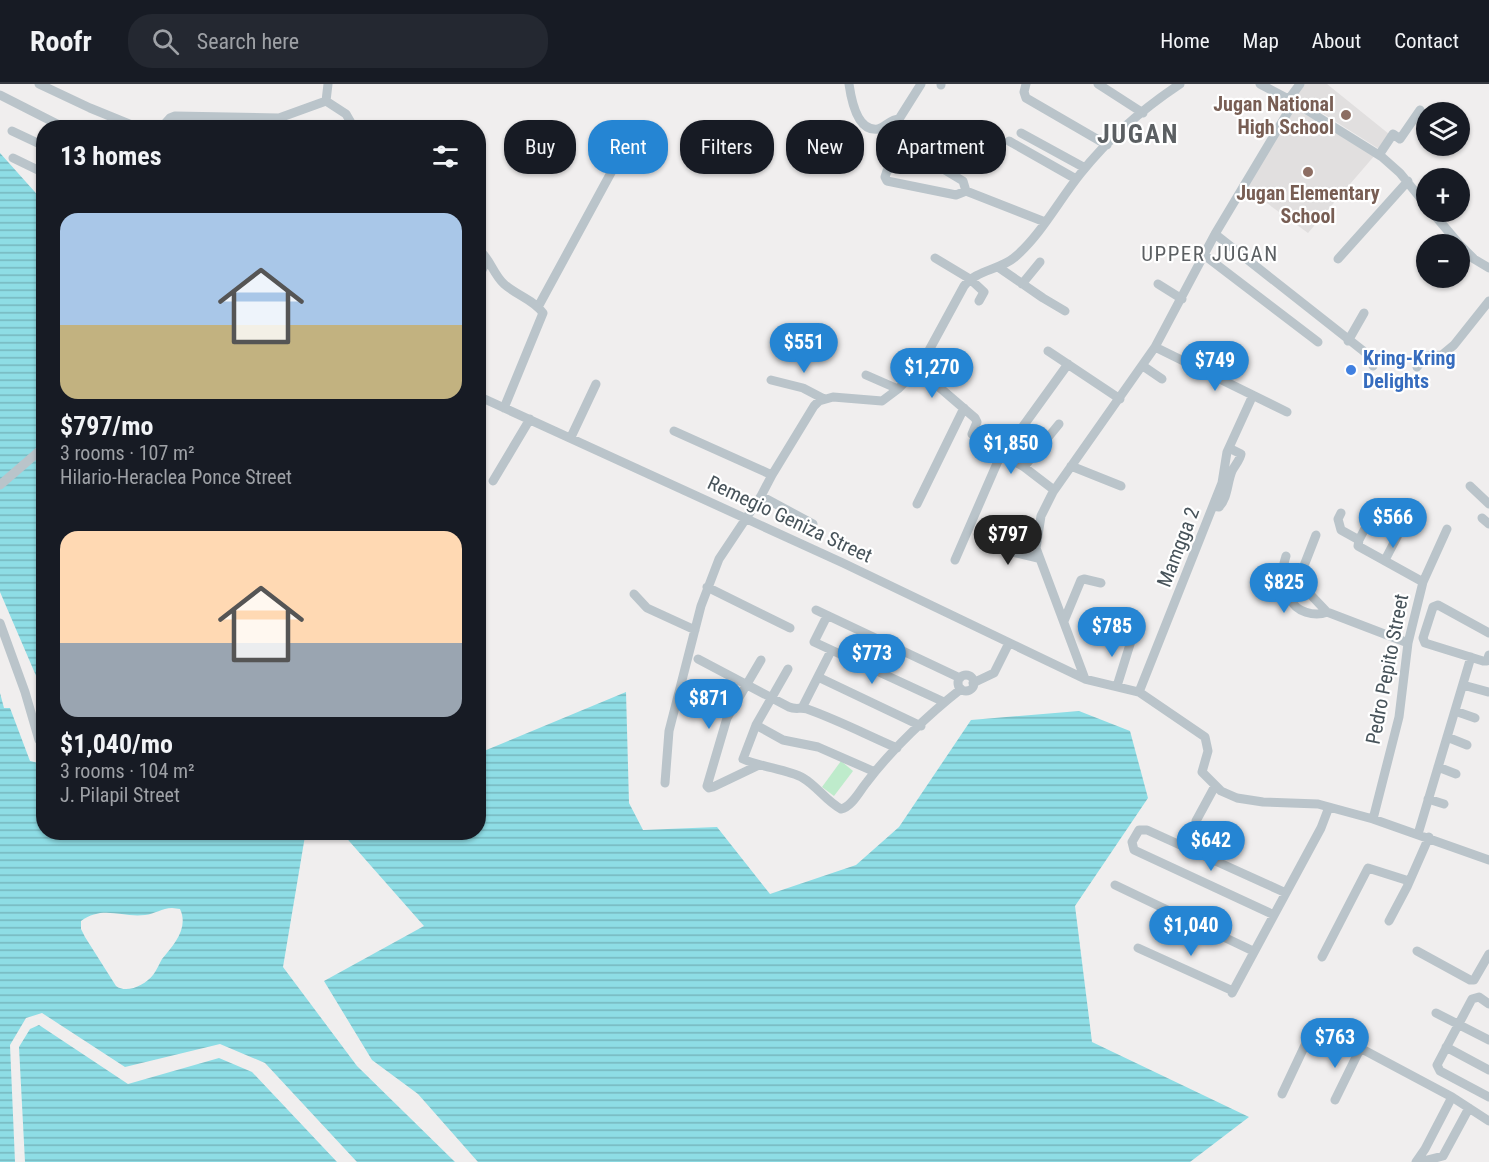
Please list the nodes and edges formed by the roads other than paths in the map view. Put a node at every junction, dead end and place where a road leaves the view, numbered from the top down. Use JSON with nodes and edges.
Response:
{"nodes":[{"id":1,"x":39,"y":84,"type":"edge"},
{"id":2,"x":328,"y":84,"type":"edge"},
{"id":3,"x":849,"y":84,"type":"edge"},
{"id":4,"x":921,"y":84,"type":"edge"},
{"id":5,"x":1026,"y":84,"type":"edge"},
{"id":6,"x":1098,"y":84,"type":"edge"},
{"id":7,"x":1180,"y":84,"type":"edge"},
{"id":8,"x":1260,"y":84,"type":"edge"},
{"id":9,"x":1300,"y":84,"type":"edge"},
{"id":10,"x":1169,"y":88,"type":"edge"},
{"id":11,"x":0,"y":95,"type":"edge"},
{"id":12,"x":326,"y":101,"type":"junction"},
{"id":13,"x":1292,"y":101,"type":"junction"},
{"id":14,"x":1143,"y":113,"type":"junction"},
{"id":15,"x":1416,"y":116,"type":"edge"},
{"id":16,"x":899,"y":119,"type":"joint"},
{"id":17,"x":49,"y":120,"type":"edge"},
{"id":18,"x":119,"y":120,"type":"edge"},
{"id":19,"x":168,"y":120,"type":"edge"},
{"id":20,"x":349,"y":120,"type":"edge"},
{"id":21,"x":12,"y":131,"type":"dead end"},
{"id":22,"x":1021,"y":133,"type":"dead end"},
{"id":23,"x":1009,"y":141,"type":"dead end"},
{"id":24,"x":36,"y":142,"type":"edge"},
{"id":25,"x":1107,"y":145,"type":"junction"},
{"id":26,"x":1379,"y":155,"type":"junction"},
{"id":27,"x":13,"y":158,"type":"dead end"},
{"id":28,"x":1085,"y":168,"type":"junction"},
{"id":29,"x":36,"y":169,"type":"edge"},
{"id":30,"x":610,"y":174,"type":"edge"},
{"id":31,"x":886,"y":174,"type":"edge"},
{"id":32,"x":952,"y":174,"type":"edge"},
{"id":33,"x":1076,"y":179,"type":"junction"},
{"id":34,"x":1408,"y":182,"type":"junction"},
{"id":35,"x":966,"y":191,"type":"junction"},
{"id":36,"x":1416,"y":192,"type":"edge"},
{"id":37,"x":1045,"y":222,"type":"junction"},
{"id":38,"x":1440,"y":222,"type":"edge"},
{"id":39,"x":1215,"y":234,"type":"junction"},
{"id":40,"x":1450,"y":234,"type":"edge"},
{"id":41,"x":1204,"y":255,"type":"junction"},
{"id":42,"x":1470,"y":255,"type":"edge"},
{"id":43,"x":935,"y":258,"type":"dead end"},
{"id":44,"x":1338,"y":259,"type":"dead end"},
{"id":45,"x":488,"y":260,"type":"joint"},
{"id":46,"x":1040,"y":262,"type":"dead end"},
{"id":47,"x":486,"y":264,"type":"edge"},
{"id":48,"x":998,"y":267,"type":"junction"},
{"id":49,"x":1489,"y":268,"type":"edge"},
{"id":50,"x":970,"y":279,"type":"junction"},
{"id":51,"x":1022,"y":284,"type":"junction"},
{"id":52,"x":1158,"y":284,"type":"dead end"},
{"id":53,"x":1182,"y":299,"type":"junction"},
{"id":54,"x":979,"y":301,"type":"dead end"},
{"id":55,"x":1489,"y":301,"type":"edge"},
{"id":56,"x":538,"y":307,"type":"junction"},
{"id":57,"x":1065,"y":311,"type":"dead end"},
{"id":58,"x":1364,"y":313,"type":"dead end"},
{"id":59,"x":1348,"y":341,"type":"junction"},
{"id":60,"x":1318,"y":342,"type":"dead end"},
{"id":61,"x":1155,"y":346,"type":"junction"},
{"id":62,"x":1048,"y":351,"type":"dead end"},
{"id":63,"x":1068,"y":364,"type":"junction"},
{"id":64,"x":1143,"y":366,"type":"junction"},
{"id":65,"x":1373,"y":366,"type":"dead end"},
{"id":66,"x":1417,"y":367,"type":"dead end"},
{"id":67,"x":918,"y":369,"type":"junction"},
{"id":68,"x":866,"y":375,"type":"dead end"},
{"id":69,"x":771,"y":380,"type":"dead end"},
{"id":70,"x":1162,"y":380,"type":"dead end"},
{"id":71,"x":596,"y":384,"type":"dead end"},
{"id":72,"x":898,"y":389,"type":"junction"},
{"id":73,"x":1254,"y":395,"type":"junction"},
{"id":74,"x":824,"y":399,"type":"junction"},
{"id":75,"x":1120,"y":399,"type":"junction"},
{"id":76,"x":486,"y":400,"type":"edge"},
{"id":77,"x":504,"y":408,"type":"junction"},
{"id":78,"x":964,"y":408,"type":"junction"},
{"id":79,"x":1287,"y":412,"type":"dead end"},
{"id":80,"x":530,"y":419,"type":"junction"},
{"id":81,"x":1059,"y":424,"type":"dead end"},
{"id":82,"x":674,"y":431,"type":"dead end"},
{"id":83,"x":571,"y":437,"type":"junction"},
{"id":84,"x":1229,"y":448,"type":"junction"},
{"id":85,"x":36,"y":454,"type":"edge"},
{"id":86,"x":1002,"y":454,"type":"junction"},
{"id":87,"x":1071,"y":466,"type":"junction"},
{"id":88,"x":1024,"y":467,"type":"junction"},
{"id":89,"x":772,"y":475,"type":"junction"},
{"id":90,"x":494,"y":481,"type":"dead end"},
{"id":91,"x":0,"y":485,"type":"edge"},
{"id":92,"x":1121,"y":486,"type":"dead end"},
{"id":93,"x":1470,"y":486,"type":"dead end"},
{"id":94,"x":1054,"y":490,"type":"junction"},
{"id":95,"x":761,"y":496,"type":"junction"},
{"id":96,"x":917,"y":504,"type":"dead end"},
{"id":97,"x":1489,"y":504,"type":"edge"},
{"id":98,"x":1213,"y":507,"type":"junction"},
{"id":99,"x":1411,"y":510,"type":"dead end"},
{"id":100,"x":1341,"y":513,"type":"dead end"},
{"id":101,"x":1373,"y":513,"type":"dead end"},
{"id":102,"x":747,"y":519,"type":"junction"},
{"id":103,"x":813,"y":524,"type":"dead end"},
{"id":104,"x":1447,"y":530,"type":"dead end"},
{"id":105,"x":1316,"y":535,"type":"dead end"},
{"id":106,"x":1359,"y":540,"type":"junction"},
{"id":107,"x":983,"y":545,"type":"dead end"},
{"id":108,"x":1286,"y":556,"type":"dead end"},
{"id":109,"x":1038,"y":558,"type":"junction"},
{"id":110,"x":955,"y":560,"type":"dead end"},
{"id":111,"x":1385,"y":560,"type":"junction"},
{"id":112,"x":1299,"y":581,"type":"junction"},
{"id":113,"x":1423,"y":582,"type":"junction"},
{"id":114,"x":1101,"y":583,"type":"dead end"},
{"id":115,"x":707,"y":587,"type":"junction"},
{"id":116,"x":634,"y":594,"type":"dead end"},
{"id":117,"x":816,"y":610,"type":"dead end"},
{"id":118,"x":1327,"y":612,"type":"junction"},
{"id":119,"x":827,"y":616,"type":"junction"},
{"id":120,"x":1064,"y":621,"type":"junction"},
{"id":121,"x":0,"y":623,"type":"edge"},
{"id":122,"x":790,"y":628,"type":"dead end"},
{"id":123,"x":695,"y":630,"type":"junction"},
{"id":124,"x":1489,"y":633,"type":"edge"},
{"id":125,"x":1132,"y":638,"type":"dead end"},
{"id":126,"x":1009,"y":643,"type":"junction"},
{"id":127,"x":1408,"y":643,"type":"junction"},
{"id":128,"x":831,"y":651,"type":"junction"},
{"id":129,"x":1489,"y":654,"type":"edge"},
{"id":130,"x":1471,"y":657,"type":"junction"},
{"id":131,"x":698,"y":659,"type":"dead end"},
{"id":132,"x":761,"y":660,"type":"dead end"},
{"id":133,"x":788,"y":669,"type":"dead end"},
{"id":134,"x":818,"y":677,"type":"junction"},
{"id":135,"x":960,"y":678,"type":"junction"},
{"id":136,"x":1085,"y":680,"type":"junction"},
{"id":137,"x":973,"y":683,"type":"junction"},
{"id":138,"x":1463,"y":685,"type":"junction"},
{"id":139,"x":747,"y":686,"type":"junction"},
{"id":140,"x":1116,"y":686,"type":"junction"},
{"id":141,"x":961,"y":689,"type":"junction"},
{"id":142,"x":1139,"y":692,"type":"junction"},
{"id":143,"x":1488,"y":692,"type":"edge"},
{"id":144,"x":772,"y":699,"type":"junction"},
{"id":145,"x":944,"y":702,"type":"junction"},
{"id":146,"x":802,"y":708,"type":"junction"},
{"id":147,"x":1455,"y":711,"type":"junction"},
{"id":148,"x":1475,"y":718,"type":"dead end"},
{"id":149,"x":756,"y":725,"type":"junction"},
{"id":150,"x":921,"y":726,"type":"junction"},
{"id":151,"x":36,"y":730,"type":"edge"},
{"id":152,"x":1447,"y":737,"type":"junction"},
{"id":153,"x":1467,"y":745,"type":"dead end"},
{"id":154,"x":897,"y":748,"type":"junction"},
{"id":155,"x":743,"y":759,"type":"junction"},
{"id":156,"x":757,"y":766,"type":"junction"},
{"id":157,"x":1438,"y":767,"type":"junction"},
{"id":158,"x":875,"y":772,"type":"junction"},
{"id":159,"x":1456,"y":774,"type":"dead end"},
{"id":160,"x":737,"y":775,"type":"junction"},
{"id":161,"x":665,"y":783,"type":"dead end"},
{"id":162,"x":1215,"y":786,"type":"junction"},
{"id":163,"x":1428,"y":799,"type":"junction"},
{"id":164,"x":1444,"y":804,"type":"dead end"},
{"id":165,"x":1329,"y":807,"type":"junction"},
{"id":166,"x":1373,"y":819,"type":"junction"},
{"id":167,"x":1196,"y":820,"type":"dead end"},
{"id":168,"x":1418,"y":834,"type":"junction"},
{"id":169,"x":1429,"y":837,"type":"junction"},
{"id":170,"x":1489,"y":860,"type":"edge"},
{"id":171,"x":1409,"y":881,"type":"junction"},
{"id":172,"x":1115,"y":885,"type":"dead end"},
{"id":173,"x":1286,"y":893,"type":"junction"},
{"id":174,"x":1274,"y":915,"type":"junction"},
{"id":175,"x":1389,"y":921,"type":"dead end"},
{"id":176,"x":1138,"y":948,"type":"dead end"},
{"id":177,"x":1253,"y":951,"type":"junction"},
{"id":178,"x":1417,"y":951,"type":"dead end"},
{"id":179,"x":1489,"y":954,"type":"edge"},
{"id":180,"x":1322,"y":957,"type":"dead end"},
{"id":181,"x":1489,"y":1004,"type":"edge"},
{"id":182,"x":1436,"y":1012,"type":"dead end"},
{"id":183,"x":1458,"y":1024,"type":"junction"},
{"id":184,"x":1489,"y":1040,"type":"edge"},
{"id":185,"x":1446,"y":1047,"type":"junction"},
{"id":186,"x":1360,"y":1049,"type":"junction"},
{"id":187,"x":1489,"y":1070,"type":"edge"},
{"id":188,"x":1282,"y":1094,"type":"dead end"},
{"id":189,"x":1452,"y":1097,"type":"junction"},
{"id":190,"x":1489,"y":1097,"type":"edge"},
{"id":191,"x":1335,"y":1101,"type":"dead end"},
{"id":192,"x":1469,"y":1108,"type":"junction"},
{"id":193,"x":1489,"y":1121,"type":"edge"},
{"id":194,"x":1417,"y":1162,"type":"edge"}],
"edges":[{"from":1,"to":18,"type":"street"},
{"from":2,"to":12,"type":"street"},
{"from":3,"to":16,"type":"street"},
{"from":4,"to":16,"type":"street"},
{"from":5,"to":25,"type":"street"},
{"from":6,"to":14,"type":"street"},
{"from":7,"to":10,"type":"street"},
{"from":8,"to":13,"type":"street"},
{"from":9,"to":13,"type":"street"},
{"from":10,"to":14,"type":"street"},
{"from":11,"to":17,"type":"street"},
{"from":12,"to":19,"type":"street"},
{"from":12,"to":20,"type":"street"},
{"from":13,"to":26,"type":"street"},
{"from":13,"to":39,"type":"street"},
{"from":14,"to":25,"type":"street"},
{"from":15,"to":26,"type":"street"},
{"from":21,"to":24,"type":"street"},
{"from":22,"to":28,"type":"street"},
{"from":23,"to":33,"type":"street"},
{"from":25,"to":28,"type":"street"},
{"from":26,"to":34,"type":"street"},
{"from":27,"to":29,"type":"street"},
{"from":28,"to":33,"type":"street"},
{"from":30,"to":56,"type":"street"},
{"from":31,"to":35,"type":"street"},
{"from":32,"to":35,"type":"street"},
{"from":33,"to":37,"type":"street"},
{"from":34,"to":36,"type":"street"},
{"from":34,"to":44,"type":"street"},
{"from":35,"to":37,"type":"street"},
{"from":37,"to":48,"type":"street"},
{"from":38,"to":40,"type":"street"},
{"from":39,"to":41,"type":"street"},
{"from":39,"to":59,"type":"street"},
{"from":41,"to":53,"type":"street"},
{"from":41,"to":60,"type":"street"},
{"from":42,"to":49,"type":"street"},
{"from":43,"to":50,"type":"street"},
{"from":45,"to":47,"type":"street"},
{"from":45,"to":56,"type":"street"},
{"from":46,"to":51,"type":"street"},
{"from":48,"to":50,"type":"street"},
{"from":48,"to":51,"type":"street"},
{"from":50,"to":54,"type":"street"},
{"from":50,"to":67,"type":"street"},
{"from":51,"to":57,"type":"street"},
{"from":52,"to":53,"type":"street"},
{"from":53,"to":61,"type":"street"},
{"from":55,"to":66,"type":"street"},
{"from":56,"to":77,"type":"street"},
{"from":58,"to":59,"type":"street"},
{"from":59,"to":65,"type":"street"},
{"from":61,"to":64,"type":"street"},
{"from":61,"to":73,"type":"street"},
{"from":62,"to":63,"type":"street"},
{"from":63,"to":75,"type":"street"},
{"from":63,"to":86,"type":"street"},
{"from":64,"to":70,"type":"street"},
{"from":64,"to":75,"type":"street"},
{"from":67,"to":72,"type":"street"},
{"from":67,"to":78,"type":"street"},
{"from":68,"to":72,"type":"street"},
{"from":69,"to":74,"type":"street"},
{"from":71,"to":83,"type":"street"},
{"from":72,"to":74,"type":"street"},
{"from":73,"to":79,"type":"street"},
{"from":73,"to":84,"type":"street","name":"Mamgga 2"},
{"from":74,"to":89,"type":"street"},
{"from":75,"to":87,"type":"street"},
{"from":76,"to":77,"type":"street","name":"Remegio Geniza Street"},
{"from":77,"to":80,"type":"street","name":"Remegio Geniza Street"},
{"from":78,"to":86,"type":"street"},
{"from":78,"to":96,"type":"street"},
{"from":80,"to":83,"type":"street","name":"Remegio Geniza Street"},
{"from":80,"to":90,"type":"street"},
{"from":81,"to":88,"type":"street"},
{"from":82,"to":89,"type":"street"},
{"from":83,"to":102,"type":"street","name":"Remegio Geniza Street"},
{"from":84,"to":98,"type":"street","name":"Mamgga 2"},
{"from":84,"to":98,"type":"street"},
{"from":85,"to":91,"type":"street"},
{"from":86,"to":88,"type":"street"},
{"from":86,"to":110,"type":"street"},
{"from":87,"to":92,"type":"street"},
{"from":87,"to":94,"type":"street"},
{"from":88,"to":94,"type":"street"},
{"from":89,"to":95,"type":"street"},
{"from":93,"to":97,"type":"street"},
{"from":94,"to":109,"type":"street"},
{"from":95,"to":102,"type":"street"},
{"from":95,"to":103,"type":"street"},
{"from":98,"to":142,"type":"street","name":"Mamgga 2"},
{"from":99,"to":111,"type":"street"},
{"from":100,"to":106,"type":"street"},
{"from":101,"to":106,"type":"street"},
{"from":102,"to":115,"type":"street"},
{"from":102,"to":126,"type":"street","name":"Remegio Geniza Street"},
{"from":104,"to":113,"type":"street","name":"Pedro Pepito Street"},
{"from":105,"to":112,"type":"street"},
{"from":106,"to":111,"type":"street"},
{"from":107,"to":109,"type":"street"},
{"from":108,"to":112,"type":"street"},
{"from":109,"to":120,"type":"street"},
{"from":111,"to":113,"type":"street"},
{"from":112,"to":118,"type":"street"},
{"from":112,"to":118,"type":"street"},
{"from":113,"to":127,"type":"street","name":"Pedro Pepito Street"},
{"from":114,"to":120,"type":"street"},
{"from":115,"to":122,"type":"street"},
{"from":115,"to":123,"type":"street"},
{"from":116,"to":123,"type":"street"},
{"from":117,"to":119,"type":"street"},
{"from":118,"to":127,"type":"street"},
{"from":119,"to":128,"type":"street"},
{"from":119,"to":135,"type":"street"},
{"from":120,"to":136,"type":"street"},
{"from":121,"to":151,"type":"street"},
{"from":123,"to":161,"type":"street"},
{"from":124,"to":130,"type":"street"},
{"from":125,"to":140,"type":"street"},
{"from":126,"to":136,"type":"street","name":"Remegio Geniza Street"},
{"from":126,"to":137,"type":"street"},
{"from":127,"to":166,"type":"street","name":"Pedro Pepito Street"},
{"from":128,"to":134,"type":"street"},
{"from":128,"to":145,"type":"street"},
{"from":129,"to":130,"type":"street"},
{"from":130,"to":138,"type":"street"},
{"from":131,"to":139,"type":"street"},
{"from":132,"to":139,"type":"street"},
{"from":133,"to":144,"type":"street"},
{"from":134,"to":146,"type":"street"},
{"from":134,"to":150,"type":"street"},
{"from":135,"to":137,"type":"street"},
{"from":135,"to":141,"type":"street"},
{"from":136,"to":140,"type":"street"},
{"from":137,"to":141,"type":"street"},
{"from":138,"to":143,"type":"street"},
{"from":138,"to":147,"type":"street"},
{"from":139,"to":144,"type":"street"},
{"from":139,"to":160,"type":"street"},
{"from":140,"to":142,"type":"street"},
{"from":141,"to":145,"type":"street"},
{"from":142,"to":162,"type":"street"},
{"from":144,"to":146,"type":"street"},
{"from":144,"to":149,"type":"street"},
{"from":145,"to":150,"type":"street"},
{"from":146,"to":154,"type":"street"},
{"from":147,"to":148,"type":"street"},
{"from":147,"to":152,"type":"street"},
{"from":149,"to":155,"type":"street"},
{"from":149,"to":158,"type":"street"},
{"from":150,"to":154,"type":"street"},
{"from":152,"to":153,"type":"street"},
{"from":152,"to":157,"type":"street"},
{"from":154,"to":158,"type":"street"},
{"from":155,"to":156,"type":"street"},
{"from":155,"to":160,"type":"street"},
{"from":156,"to":158,"type":"street"},
{"from":156,"to":160,"type":"street"},
{"from":157,"to":159,"type":"street"},
{"from":157,"to":163,"type":"street"},
{"from":162,"to":165,"type":"street"},
{"from":162,"to":167,"type":"street"},
{"from":163,"to":164,"type":"street"},
{"from":163,"to":168,"type":"street"},
{"from":165,"to":166,"type":"street"},
{"from":165,"to":173,"type":"street"},
{"from":166,"to":168,"type":"street"},
{"from":168,"to":169,"type":"street"},
{"from":169,"to":170,"type":"street"},
{"from":169,"to":171,"type":"street"},
{"from":171,"to":175,"type":"street"},
{"from":171,"to":180,"type":"street"},
{"from":172,"to":177,"type":"street"},
{"from":173,"to":174,"type":"street"},
{"from":173,"to":174,"type":"street"},
{"from":174,"to":177,"type":"street"},
{"from":176,"to":177,"type":"street"},
{"from":178,"to":179,"type":"street"},
{"from":181,"to":183,"type":"street"},
{"from":182,"to":183,"type":"street"},
{"from":183,"to":184,"type":"street"},
{"from":183,"to":185,"type":"street"},
{"from":185,"to":187,"type":"street"},
{"from":185,"to":190,"type":"street"},
{"from":186,"to":188,"type":"street"},
{"from":186,"to":189,"type":"street"},
{"from":186,"to":191,"type":"street"},
{"from":189,"to":192,"type":"street"},
{"from":189,"to":194,"type":"street"},
{"from":192,"to":193,"type":"street"},
{"from":192,"to":194,"type":"street"}]}
